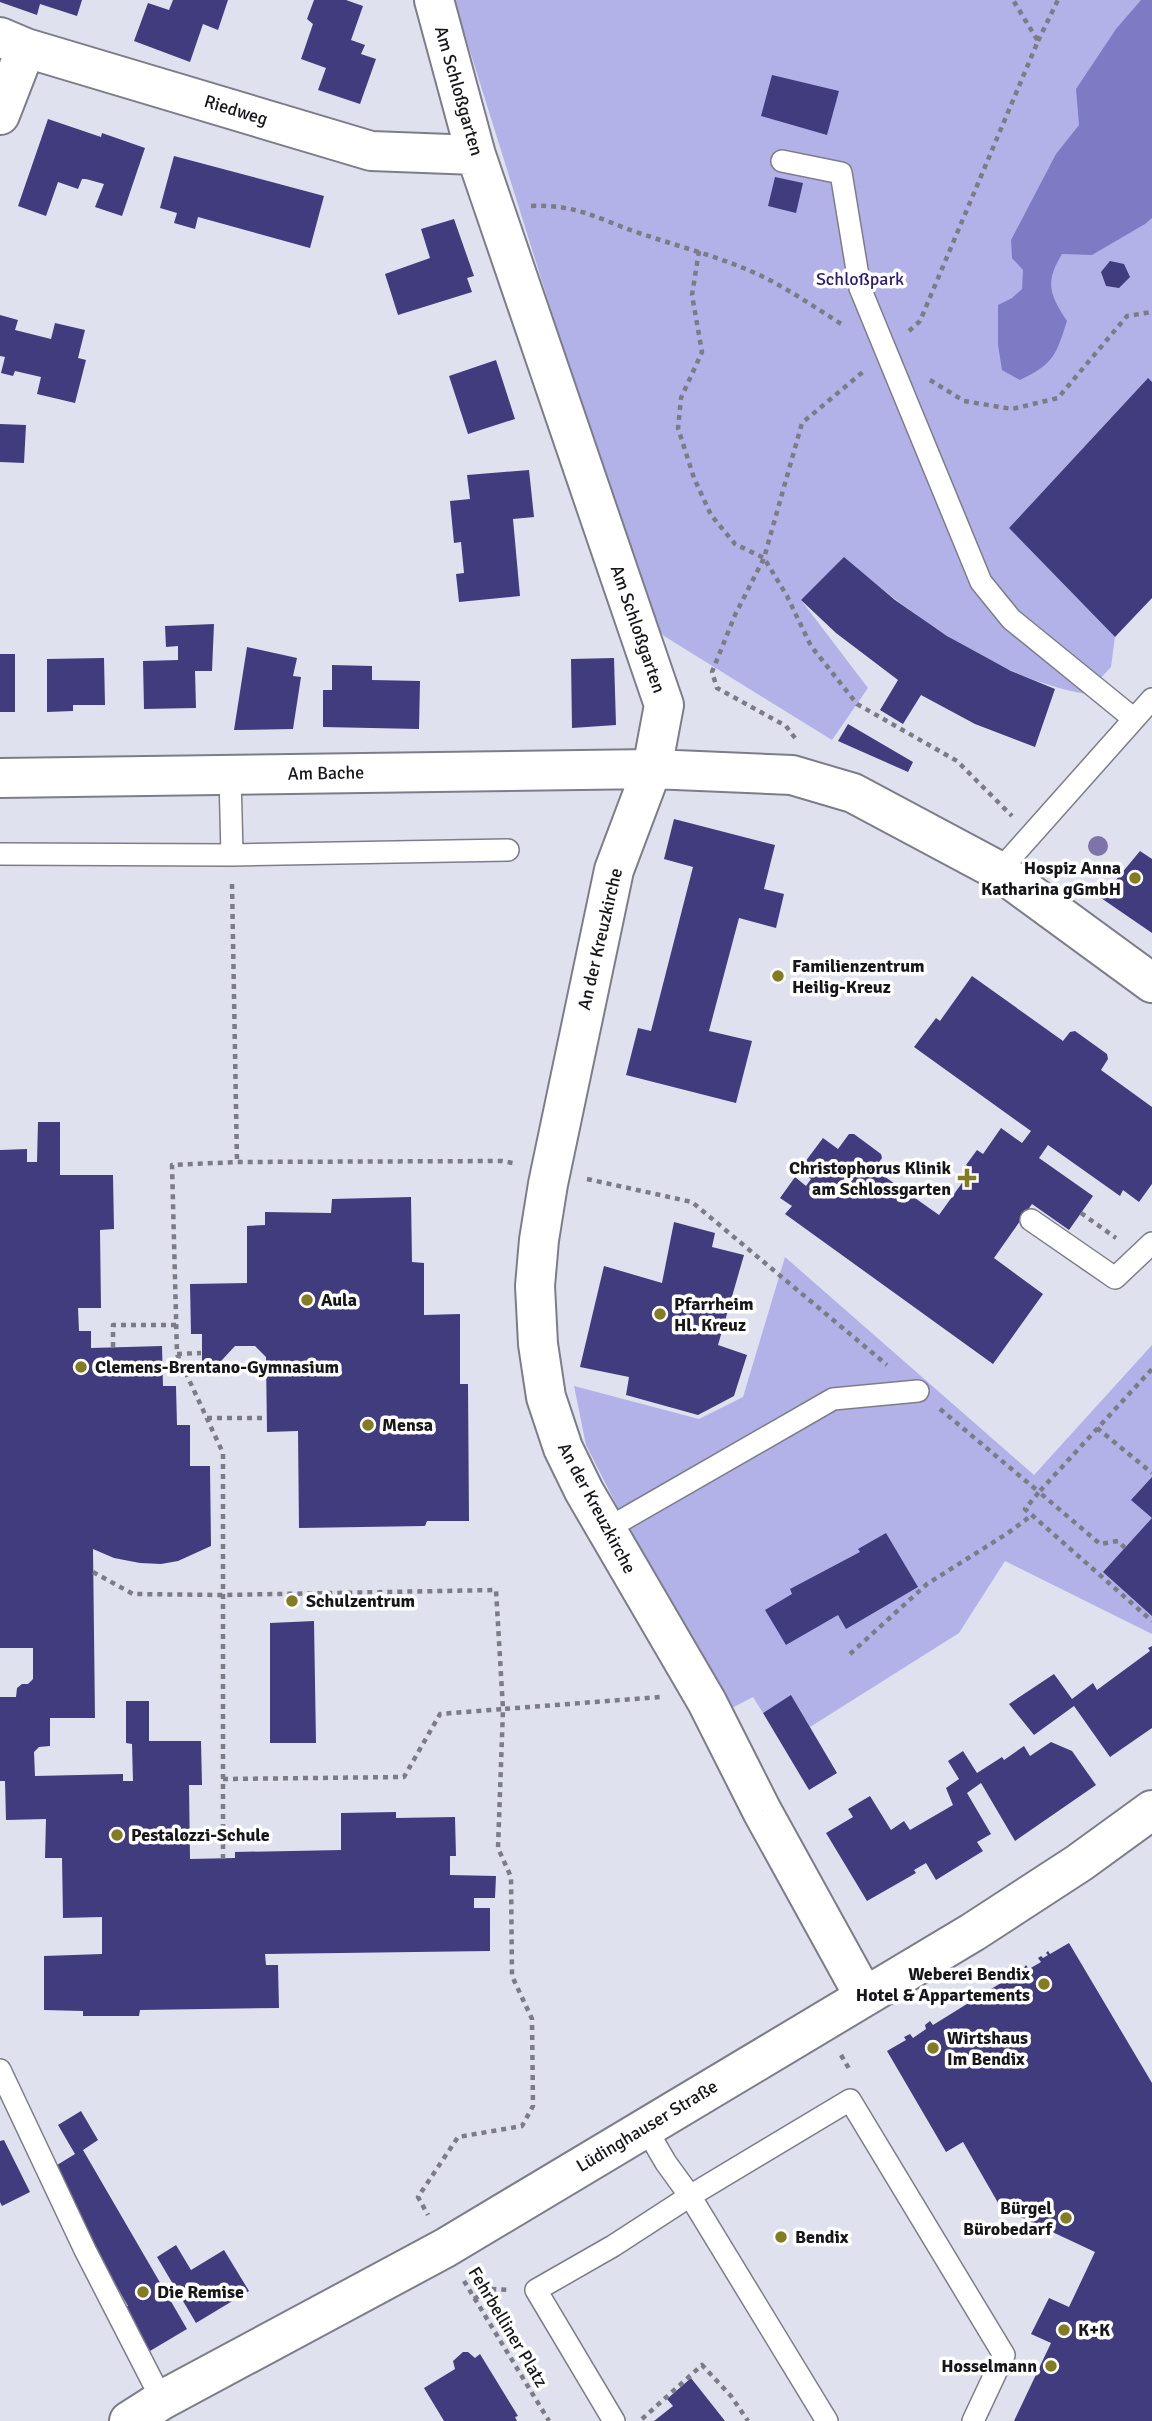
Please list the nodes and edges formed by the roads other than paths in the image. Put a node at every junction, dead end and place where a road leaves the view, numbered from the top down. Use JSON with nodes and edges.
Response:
{"nodes":[{"id":1,"x":434,"y":0,"type":"edge"},
{"id":2,"x":13,"y":43,"type":"edge"},
{"id":3,"x":0,"y":114,"type":"edge"},
{"id":4,"x":476,"y":155,"type":"junction"},
{"id":5,"x":782,"y":161,"type":"dead end"},
{"id":6,"x":1152,"y":699,"type":"edge"},
{"id":7,"x":1134,"y":719,"type":"junction"},
{"id":8,"x":652,"y":769,"type":"junction"},
{"id":9,"x":230,"y":775,"type":"junction"},
{"id":10,"x":0,"y":778,"type":"edge"},
{"id":11,"x":508,"y":850,"type":"dead end"},
{"id":12,"x":0,"y":854,"type":"edge"},
{"id":13,"x":232,"y":855,"type":"junction"},
{"id":14,"x":999,"y":871,"type":"junction"},
{"id":15,"x":1152,"y":984,"type":"edge"},
{"id":16,"x":1031,"y":1220,"type":"dead end"},
{"id":17,"x":1146,"y":1248,"type":"edge"},
{"id":18,"x":919,"y":1391,"type":"dead end"},
{"id":19,"x":605,"y":1530,"type":"junction"},
{"id":20,"x":1152,"y":1810,"type":"edge"},
{"id":21,"x":864,"y":1996,"type":"junction"},
{"id":22,"x":0,"y":2070,"type":"edge"},
{"id":23,"x":645,"y":2127,"type":"junction"},
{"id":24,"x":690,"y":2196,"type":"junction"},
{"id":25,"x":162,"y":2400,"type":"junction"},
{"id":26,"x":129,"y":2421,"type":"edge"},
{"id":27,"x":614,"y":2421,"type":"edge"},
{"id":28,"x":827,"y":2421,"type":"edge"},
{"id":29,"x":973,"y":2421,"type":"edge"}],
"edges":[{"from":1,"to":4,"type":"street","name":"Am Schloßgarten"},
{"from":2,"to":3,"type":"street"},
{"from":2,"to":4,"type":"street","name":"Riedweg"},
{"from":4,"to":8,"type":"street","name":"Am Schloßgarten"},
{"from":5,"to":7,"type":"lane"},
{"from":6,"to":7,"type":"lane"},
{"from":7,"to":14,"type":"lane"},
{"from":8,"to":9,"type":"street","name":"Am Bache"},
{"from":8,"to":14,"type":"street"},
{"from":8,"to":19,"type":"street","name":"An der Kreuzkirche"},
{"from":9,"to":10,"type":"street","name":"Am Bache"},
{"from":9,"to":13,"type":"lane"},
{"from":11,"to":13,"type":"lane"},
{"from":12,"to":13,"type":"lane"},
{"from":14,"to":15,"type":"street"},
{"from":16,"to":17,"type":"lane"},
{"from":18,"to":19,"type":"lane"},
{"from":19,"to":21,"type":"street","name":"An der Kreuzkirche"},
{"from":20,"to":21,"type":"street","name":"Lüdinghauser Straße"},
{"from":21,"to":23,"type":"street","name":"Lüdinghauser Straße"},
{"from":22,"to":25,"type":"lane"},
{"from":23,"to":24,"type":"lane"},
{"from":23,"to":25,"type":"street","name":"Lüdinghauser Straße"},
{"from":24,"to":27,"type":"lane"},
{"from":24,"to":28,"type":"lane"},
{"from":24,"to":29,"type":"lane"},
{"from":25,"to":26,"type":"street","name":"Lüdinghauser Straße"}]}
